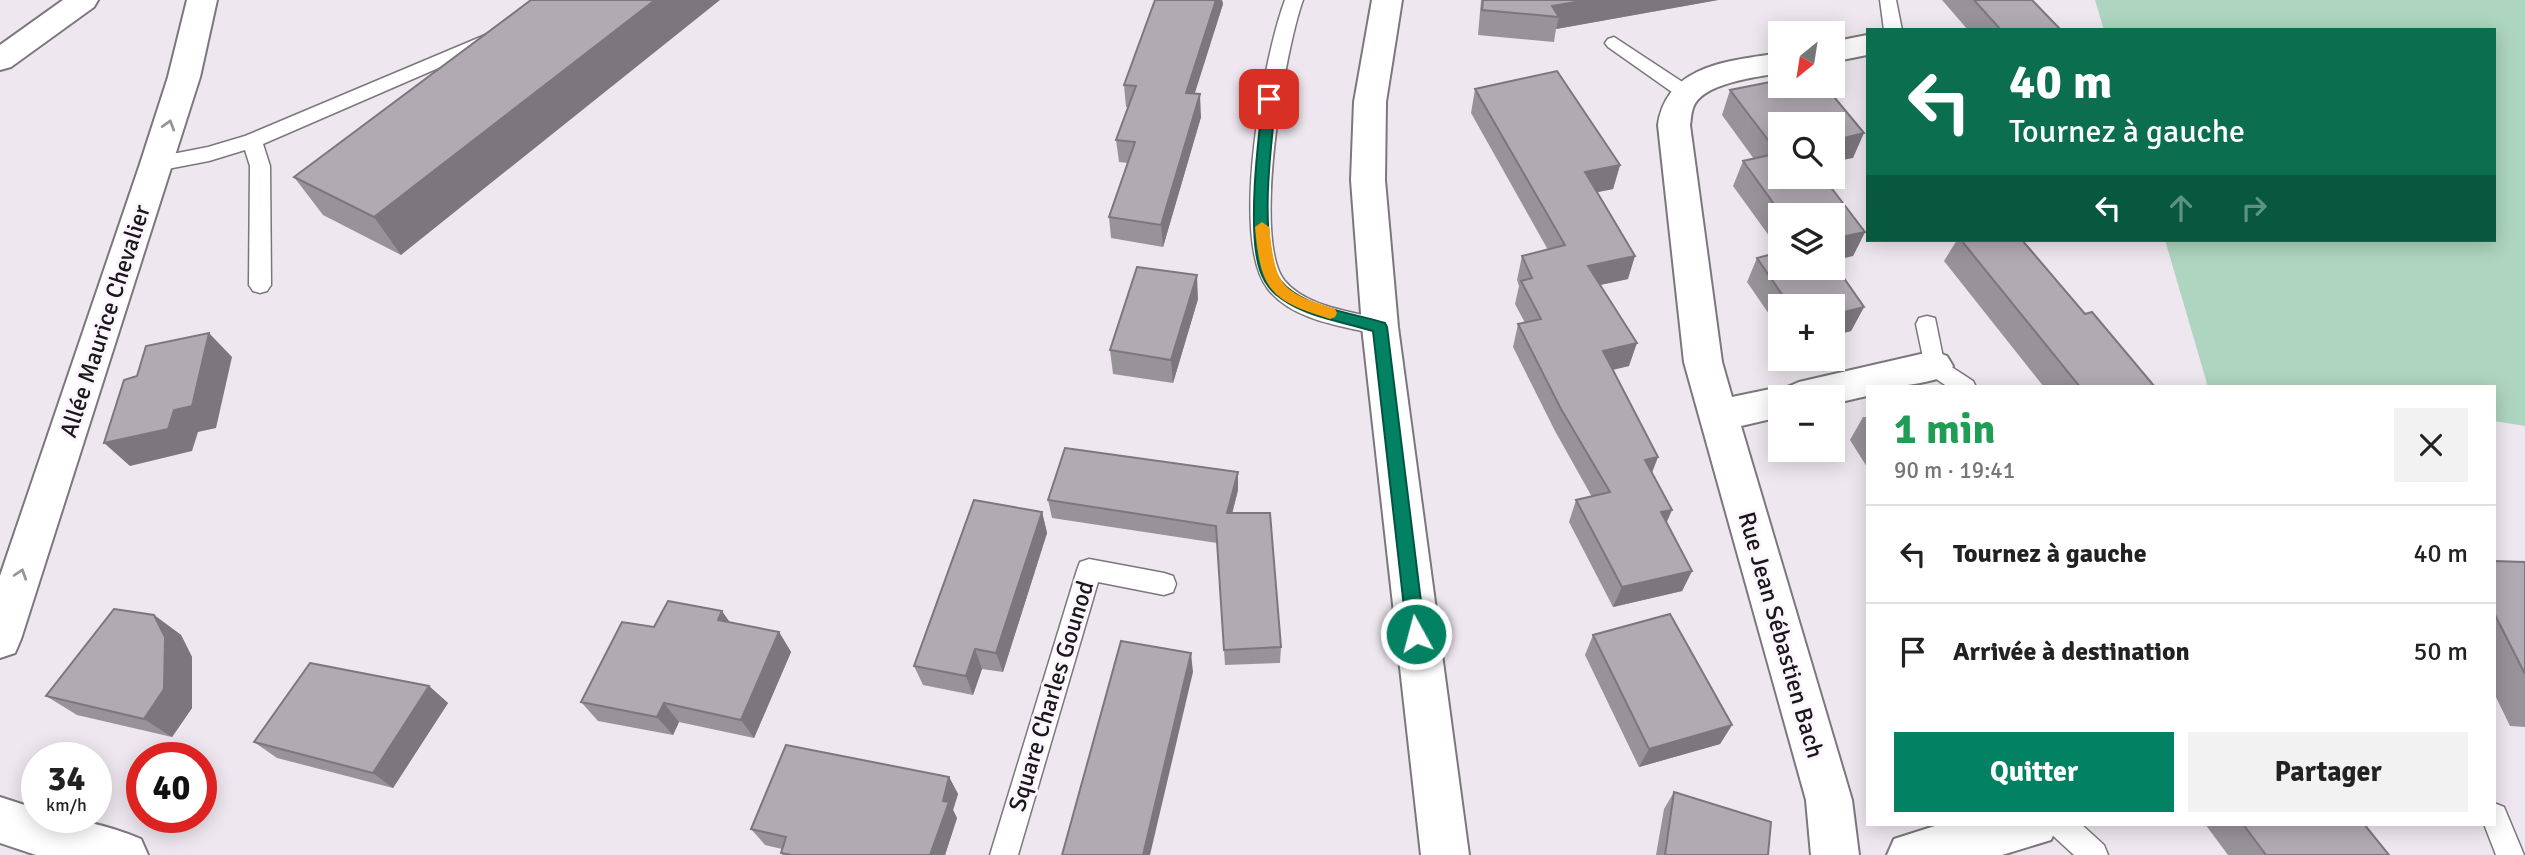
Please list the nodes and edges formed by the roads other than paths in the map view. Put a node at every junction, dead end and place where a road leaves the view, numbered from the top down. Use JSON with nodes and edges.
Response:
{"nodes":[{"id":1,"x":83,"y":0,"type":"edge"},
{"id":2,"x":202,"y":0,"type":"edge"},
{"id":3,"x":1294,"y":0,"type":"edge"},
{"id":4,"x":1387,"y":0,"type":"edge"},
{"id":5,"x":1888,"y":2,"type":"dead end"},
{"id":6,"x":1893,"y":28,"type":"edge"},
{"id":7,"x":511,"y":30,"type":"edge"},
{"id":8,"x":1614,"y":43,"type":"dead end"},
{"id":9,"x":1866,"y":45,"type":"edge"},
{"id":10,"x":1845,"y":49,"type":"edge"},
{"id":11,"x":0,"y":60,"type":"edge"},
{"id":12,"x":1768,"y":65,"type":"edge"},
{"id":13,"x":1686,"y":93,"type":"junction"},
{"id":14,"x":252,"y":141,"type":"junction"},
{"id":15,"x":157,"y":164,"type":"junction"},
{"id":16,"x":260,"y":285,"type":"dead end"},
{"id":17,"x":1927,"y":324,"type":"dead end"},
{"id":18,"x":1380,"y":327,"type":"junction"},
{"id":19,"x":1934,"y":366,"type":"junction"},
{"id":20,"x":1962,"y":385,"type":"edge"},
{"id":21,"x":1845,"y":386,"type":"edge"},
{"id":22,"x":1768,"y":405,"type":"edge"},
{"id":23,"x":1717,"y":416,"type":"junction"},
{"id":24,"x":1164,"y":584,"type":"dead end"},
{"id":25,"x":0,"y":639,"type":"edge"},
{"id":26,"x":0,"y":820,"type":"edge"},
{"id":27,"x":2496,"y":821,"type":"edge"},
{"id":28,"x":2027,"y":826,"type":"edge"},
{"id":29,"x":2062,"y":826,"type":"edge"},
{"id":30,"x":124,"y":855,"type":"edge"},
{"id":31,"x":1004,"y":855,"type":"edge"},
{"id":32,"x":1445,"y":855,"type":"edge"},
{"id":33,"x":1835,"y":855,"type":"edge"},
{"id":34,"x":1911,"y":855,"type":"edge"},
{"id":35,"x":2094,"y":855,"type":"edge"},
{"id":36,"x":2510,"y":855,"type":"edge"}],
"edges":[{"from":1,"to":11,"type":"street"},
{"from":15,"to":2,"type":"street","name":"Allée Maurice Chevalier","one_way":true},
{"from":3,"to":18,"type":"lane"},
{"from":4,"to":18,"type":"street"},
{"from":5,"to":6,"type":"lane"},
{"from":7,"to":14,"type":"lane"},
{"from":8,"to":13,"type":"lane"},
{"from":9,"to":10,"type":"street"},
{"from":12,"to":13,"type":"street"},
{"from":13,"to":23,"type":"street","name":"Rue Jean Sébastien Bach"},
{"from":14,"to":15,"type":"lane"},
{"from":14,"to":16,"type":"lane"},
{"from":25,"to":15,"type":"street","name":"Allée Maurice Chevalier","one_way":true},
{"from":17,"to":19,"type":"lane"},
{"from":18,"to":32,"type":"street"},
{"from":19,"to":20,"type":"lane"},
{"from":19,"to":21,"type":"street"},
{"from":22,"to":23,"type":"street"},
{"from":23,"to":33,"type":"street","name":"Rue Jean Sébastien Bach"},
{"from":24,"to":31,"type":"lane","name":"Square Charles Gounod"},
{"from":26,"to":30,"type":"street"},
{"from":27,"to":36,"type":"lane"},
{"from":28,"to":34,"type":"street"},
{"from":29,"to":35,"type":"lane"}]}
